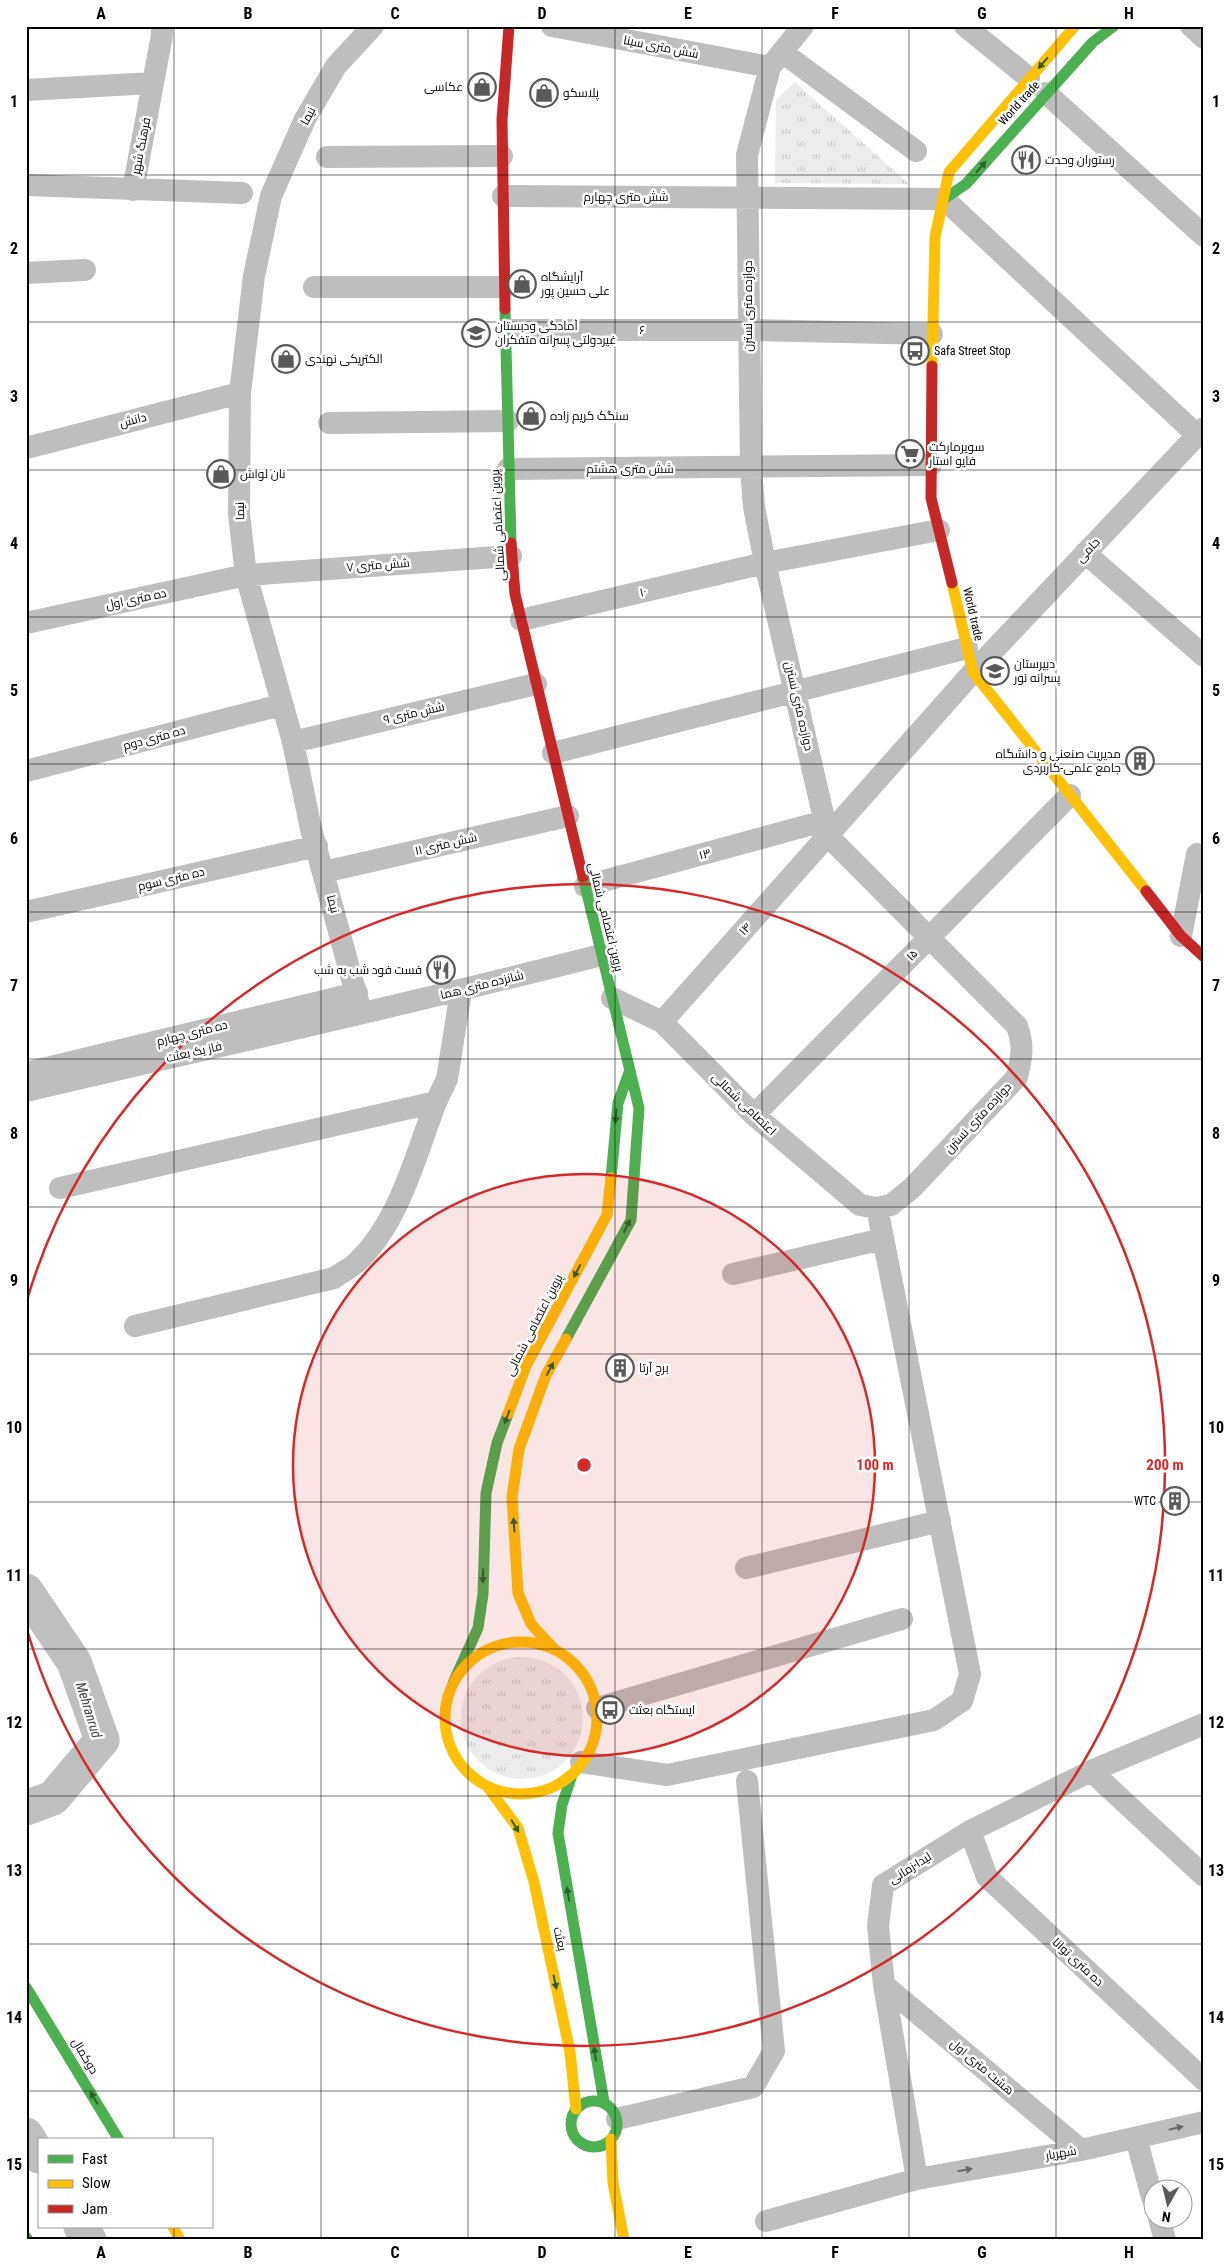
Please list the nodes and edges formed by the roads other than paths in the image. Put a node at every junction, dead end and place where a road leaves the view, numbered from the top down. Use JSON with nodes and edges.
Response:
{"nodes":[{"id":1,"x":162,"y":26,"type":"edge"},
{"id":2,"x":373,"y":26,"type":"edge"},
{"id":3,"x":509,"y":26,"type":"edge"},
{"id":4,"x":552,"y":26,"type":"edge"},
{"id":5,"x":803,"y":26,"type":"edge"},
{"id":6,"x":965,"y":26,"type":"edge"},
{"id":7,"x":1076,"y":26,"type":"edge"},
{"id":8,"x":1114,"y":26,"type":"edge"},
{"id":9,"x":1191,"y":26,"type":"edge"},
{"id":10,"x":1204,"y":38,"type":"edge"},
{"id":11,"x":1094,"y":42,"type":"junction"},
{"id":12,"x":776,"y":59,"type":"junction"},
{"id":13,"x":1029,"y":78,"type":"junction"},
{"id":14,"x":153,"y":82,"type":"junction"},
{"id":15,"x":26,"y":90,"type":"edge"},
{"id":16,"x":1046,"y":93,"type":"junction"},
{"id":17,"x":916,"y":151,"type":"dead end"},
{"id":18,"x":327,"y":156,"type":"dead end"},
{"id":19,"x":502,"y":156,"type":"junction"},
{"id":20,"x":26,"y":185,"type":"edge"},
{"id":21,"x":133,"y":190,"type":"junction"},
{"id":22,"x":242,"y":194,"type":"dead end"},
{"id":23,"x":503,"y":196,"type":"junction"},
{"id":24,"x":748,"y":197,"type":"junction"},
{"id":25,"x":944,"y":199,"type":"junction"},
{"id":26,"x":1204,"y":236,"type":"edge"},
{"id":27,"x":85,"y":270,"type":"dead end"},
{"id":28,"x":26,"y":273,"type":"edge"},
{"id":29,"x":314,"y":287,"type":"dead end"},
{"id":30,"x":505,"y":287,"type":"junction"},
{"id":31,"x":506,"y":330,"type":"junction"},
{"id":32,"x":748,"y":330,"type":"junction"},
{"id":33,"x":932,"y":334,"type":"junction"},
{"id":34,"x":240,"y":393,"type":"junction"},
{"id":35,"x":508,"y":421,"type":"junction"},
{"id":36,"x":329,"y":423,"type":"dead end"},
{"id":37,"x":1200,"y":431,"type":"edge"},
{"id":38,"x":26,"y":448,"type":"edge"},
{"id":39,"x":931,"y":465,"type":"junction"},
{"id":40,"x":751,"y":468,"type":"junction"},
{"id":41,"x":508,"y":470,"type":"junction"},
{"id":42,"x":939,"y":530,"type":"junction"},
{"id":43,"x":1085,"y":553,"type":"junction"},
{"id":44,"x":511,"y":556,"type":"junction"},
{"id":45,"x":765,"y":563,"type":"junction"},
{"id":46,"x":246,"y":575,"type":"junction"},
{"id":47,"x":521,"y":620,"type":"junction"},
{"id":48,"x":26,"y":623,"type":"edge"},
{"id":49,"x":967,"y":648,"type":"junction"},
{"id":50,"x":1204,"y":656,"type":"edge"},
{"id":51,"x":972,"y":672,"type":"junction"},
{"id":52,"x":536,"y":684,"type":"junction"},
{"id":53,"x":796,"y":692,"type":"junction"},
{"id":54,"x":281,"y":705,"type":"junction"},
{"id":55,"x":293,"y":742,"type":"junction"},
{"id":56,"x":552,"y":753,"type":"junction"},
{"id":57,"x":26,"y":771,"type":"edge"},
{"id":58,"x":1070,"y":795,"type":"junction"},
{"id":59,"x":568,"y":816,"type":"junction"},
{"id":60,"x":826,"y":829,"type":"junction"},
{"id":61,"x":317,"y":846,"type":"junction"},
{"id":62,"x":1200,"y":855,"type":"edge"},
{"id":63,"x":324,"y":872,"type":"junction"},
{"id":64,"x":585,"y":886,"type":"junction"},
{"id":65,"x":26,"y":912,"type":"edge"},
{"id":66,"x":1181,"y":936,"type":"junction"},
{"id":67,"x":929,"y":937,"type":"junction"},
{"id":68,"x":601,"y":955,"type":"junction"},
{"id":69,"x":1204,"y":957,"type":"edge"},
{"id":70,"x":461,"y":991,"type":"junction"},
{"id":71,"x":612,"y":998,"type":"junction"},
{"id":72,"x":359,"y":1003,"type":"junction"},
{"id":73,"x":662,"y":1022,"type":"junction"},
{"id":74,"x":630,"y":1070,"type":"junction"},
{"id":75,"x":26,"y":1073,"type":"edge"},
{"id":76,"x":26,"y":1092,"type":"edge"},
{"id":77,"x":436,"y":1102,"type":"junction"},
{"id":78,"x":754,"y":1115,"type":"junction"},
{"id":79,"x":60,"y":1188,"type":"dead end"},
{"id":80,"x":877,"y":1208,"type":"junction"},
{"id":81,"x":883,"y":1239,"type":"junction"},
{"id":82,"x":733,"y":1274,"type":"dead end"},
{"id":83,"x":135,"y":1326,"type":"dead end"},
{"id":84,"x":940,"y":1521,"type":"junction"},
{"id":85,"x":746,"y":1568,"type":"dead end"},
{"id":86,"x":902,"y":1619,"type":"dead end"},
{"id":87,"x":555,"y":1650,"type":"junction"},
{"id":88,"x":453,"y":1683,"type":"junction"},
{"id":89,"x":597,"y":1708,"type":"junction"},
{"id":90,"x":1204,"y":1724,"type":"edge"},
{"id":91,"x":577,"y":1768,"type":"junction"},
{"id":92,"x":1091,"y":1771,"type":"junction"},
{"id":93,"x":747,"y":1781,"type":"dead end"},
{"id":94,"x":487,"y":1786,"type":"junction"},
{"id":95,"x":970,"y":1832,"type":"junction"},
{"id":96,"x":1204,"y":1876,"type":"edge"},
{"id":97,"x":884,"y":1985,"type":"junction"},
{"id":98,"x":26,"y":1987,"type":"edge"},
{"id":99,"x":1204,"y":2080,"type":"edge"},
{"id":100,"x":576,"y":2109,"type":"junction"},
{"id":101,"x":610,"y":2120,"type":"junction"},
{"id":102,"x":1204,"y":2122,"type":"edge"},
{"id":103,"x":118,"y":2138,"type":"edge"},
{"id":104,"x":1136,"y":2138,"type":"junction"},
{"id":105,"x":583,"y":2144,"type":"junction"},
{"id":106,"x":1081,"y":2150,"type":"junction"},
{"id":107,"x":1147,"y":2178,"type":"edge"},
{"id":108,"x":917,"y":2179,"type":"junction"},
{"id":109,"x":613,"y":2183,"type":"junction"},
{"id":110,"x":766,"y":2221,"type":"dead end"},
{"id":111,"x":174,"y":2228,"type":"edge"},
{"id":112,"x":180,"y":2240,"type":"edge"},
{"id":113,"x":624,"y":2240,"type":"edge"}],
"edges":[{"from":1,"to":14,"type":"street","name":"فرهنگ شهر"},
{"from":2,"to":34,"type":"street","name":"نیما"},
{"from":3,"to":19,"type":"main road","name":"پروین اعتصامی شمالی"},
{"from":4,"to":12,"type":"street","name":"شش متری سینا"},
{"from":5,"to":12,"type":"street"},
{"from":6,"to":13,"type":"street"},
{"from":7,"to":11,"type":"main road"},
{"from":7,"to":13,"type":"main road","name":"World trade","one_way":true},
{"from":8,"to":11,"type":"main road","name":"World trade"},
{"from":9,"to":10,"type":"street"},
{"from":11,"to":16,"type":"main road","name":"World trade"},
{"from":12,"to":17,"type":"street"},
{"from":12,"to":24,"type":"street","name":"دوازده متری نسترن"},
{"from":13,"to":25,"type":"main road","name":"World trade"},
{"from":14,"to":15,"type":"street"},
{"from":14,"to":21,"type":"street","name":"فرهنگ شهر"},
{"from":25,"to":16,"type":"main road","name":"World trade","one_way":true},
{"from":16,"to":26,"type":"street"},
{"from":18,"to":19,"type":"street"},
{"from":19,"to":23,"type":"main road","name":"پروین اعتصامی شمالی"},
{"from":20,"to":21,"type":"street","name":"فرهنگ شهر"},
{"from":21,"to":22,"type":"street"},
{"from":23,"to":24,"type":"street","name":"شش متری چهارم"},
{"from":23,"to":30,"type":"main road","name":"پروین اعتصامی شمالی"},
{"from":24,"to":25,"type":"street","name":"شش متری چهارم"},
{"from":24,"to":32,"type":"street","name":"دوازده متری نسترن"},
{"from":25,"to":33,"type":"main road","name":"World trade"},
{"from":25,"to":37,"type":"street"},
{"from":27,"to":28,"type":"street"},
{"from":29,"to":30,"type":"street"},
{"from":30,"to":31,"type":"main road","name":"پروین اعتصامی شمالی"},
{"from":31,"to":32,"type":"street","name":"۶"},
{"from":31,"to":35,"type":"main road","name":"پروین اعتصامی شمالی"},
{"from":32,"to":33,"type":"street","name":"۶"},
{"from":32,"to":40,"type":"street","name":"دوازده متری نسترن"},
{"from":33,"to":39,"type":"main road","name":"World trade"},
{"from":34,"to":38,"type":"street","name":"دانش"},
{"from":34,"to":46,"type":"street","name":"نیما"},
{"from":35,"to":36,"type":"street"},
{"from":35,"to":41,"type":"main road","name":"پروین اعتصامی شمالی"},
{"from":37,"to":43,"type":"street","name":"جامی"},
{"from":39,"to":40,"type":"street","name":"شش متری هشتم"},
{"from":39,"to":42,"type":"main road","name":"World trade"},
{"from":40,"to":41,"type":"street","name":"شش متری هشتم"},
{"from":40,"to":45,"type":"street","name":"دوازده متری نسترن"},
{"from":41,"to":44,"type":"main road","name":"پروین اعتصامی شمالی"},
{"from":42,"to":45,"type":"street","name":"۱۰"},
{"from":42,"to":49,"type":"main road","name":"World trade"},
{"from":43,"to":50,"type":"street"},
{"from":43,"to":51,"type":"street","name":"جامی"},
{"from":44,"to":46,"type":"street","name":"۷ شش متری"},
{"from":44,"to":47,"type":"main road","name":"پروین اعتصامی شمالی"},
{"from":45,"to":47,"type":"street","name":"۱۰"},
{"from":45,"to":53,"type":"street","name":"دوازده متری نسترن"},
{"from":46,"to":48,"type":"street","name":"ده متری اول"},
{"from":46,"to":54,"type":"street","name":"نیما"},
{"from":47,"to":52,"type":"main road","name":"پروین اعتصامی شمالی"},
{"from":49,"to":51,"type":"main road","name":"World trade"},
{"from":49,"to":53,"type":"street"},
{"from":51,"to":58,"type":"main road","name":"World trade"},
{"from":51,"to":60,"type":"street","name":"جامی"},
{"from":52,"to":55,"type":"street","name":"۹ شش متری"},
{"from":52,"to":56,"type":"main road","name":"پروین اعتصامی شمالی"},
{"from":53,"to":56,"type":"street"},
{"from":53,"to":60,"type":"street","name":"دوازده متری نسترن"},
{"from":54,"to":55,"type":"street","name":"نیما"},
{"from":54,"to":57,"type":"street","name":"ده متری دوم"},
{"from":55,"to":61,"type":"street","name":"نیما"},
{"from":56,"to":59,"type":"main road","name":"پروین اعتصامی شمالی"},
{"from":58,"to":66,"type":"main road","name":"World trade"},
{"from":58,"to":67,"type":"street","name":"۱۵"},
{"from":59,"to":63,"type":"street","name":"۱۱ شش متری"},
{"from":59,"to":64,"type":"main road","name":"پروین اعتصامی شمالی"},
{"from":60,"to":64,"type":"street","name":"۱۳"},
{"from":60,"to":67,"type":"street","name":"دوازده متری نسترن"},
{"from":60,"to":73,"type":"street","name":"۱۴"},
{"from":61,"to":63,"type":"street","name":"نیما"},
{"from":61,"to":65,"type":"street","name":"ده متری سوم"},
{"from":62,"to":66,"type":"street"},
{"from":63,"to":72,"type":"street","name":"نیما"},
{"from":64,"to":68,"type":"main road","name":"پروین اعتصامی شمالی"},
{"from":66,"to":69,"type":"main road","name":"World trade"},
{"from":67,"to":78,"type":"street","name":"۱۵"},
{"from":67,"to":80,"type":"street","name":"دوازده متری نسترن"},
{"from":68,"to":70,"type":"street","name":"شانزده متری هما"},
{"from":68,"to":71,"type":"main road","name":"پروین اعتصامی شمالی"},
{"from":70,"to":72,"type":"street","name":"شانزده متری هما"},
{"from":70,"to":77,"type":"street"},
{"from":71,"to":73,"type":"street","name":"اعتصامی شمالی"},
{"from":71,"to":74,"type":"main road","name":"پروین اعتصامی شمالی"},
{"from":72,"to":75,"type":"street","name":"ده متری چهارم"},
{"from":72,"to":76,"type":"street","name":"فاز یک بعثت"},
{"from":73,"to":78,"type":"street","name":"اعتصامی شمالی"},
{"from":87,"to":74,"type":"main road","name":"پروین اعتصامی شمالی","one_way":true},
{"from":74,"to":88,"type":"main road","name":"پروین اعتصامی شمالی","one_way":true},
{"from":77,"to":79,"type":"street"},
{"from":77,"to":83,"type":"street"},
{"from":78,"to":80,"type":"street","name":"اعتصامی شمالی"},
{"from":80,"to":81,"type":"street"},
{"from":81,"to":82,"type":"street"},
{"from":81,"to":84,"type":"street"},
{"from":84,"to":85,"type":"street"},
{"from":84,"to":91,"type":"street"},
{"from":86,"to":89,"type":"street"},
{"from":87,"to":88,"type":"main road"},
{"from":87,"to":89,"type":"main road"},
{"from":88,"to":94,"type":"main road"},
{"from":89,"to":91,"type":"main road"},
{"from":90,"to":92,"type":"street","name":"لیدا-زمانی"},
{"from":91,"to":94,"type":"main road"},
{"from":101,"to":91,"type":"main road","name":"بعثت","one_way":true},
{"from":92,"to":95,"type":"street","name":"لیدا-زمانی"},
{"from":92,"to":96,"type":"street"},
{"from":93,"to":101,"type":"street"},
{"from":94,"to":100,"type":"main road","name":"بعثت","one_way":true},
{"from":95,"to":97,"type":"street","name":"لیدا-زمانی"},
{"from":95,"to":99,"type":"street","name":"ده متری توانا"},
{"from":97,"to":106,"type":"street","name":"هشت متری اول"},
{"from":97,"to":108,"type":"street","name":"لیدا-زمانی"},
{"from":103,"to":98,"type":"main road","name":"دوکمال","one_way":true},
{"from":100,"to":101,"type":"main road"},
{"from":100,"to":105,"type":"main road"},
{"from":101,"to":105,"type":"main road"},
{"from":101,"to":109,"type":"main road","name":"بعثت"},
{"from":104,"to":102,"type":"street","name":"شهریار","one_way":true},
{"from":104,"to":106,"type":"street","name":"شهریار"},
{"from":104,"to":107,"type":"street"},
{"from":105,"to":109,"type":"main road","name":"بعثت"},
{"from":108,"to":106,"type":"street","name":"شهریار","one_way":true},
{"from":108,"to":110,"type":"street","name":"شهریار"},
{"from":109,"to":113,"type":"main road","name":"بعثت"},
{"from":111,"to":112,"type":"main road"}]}
